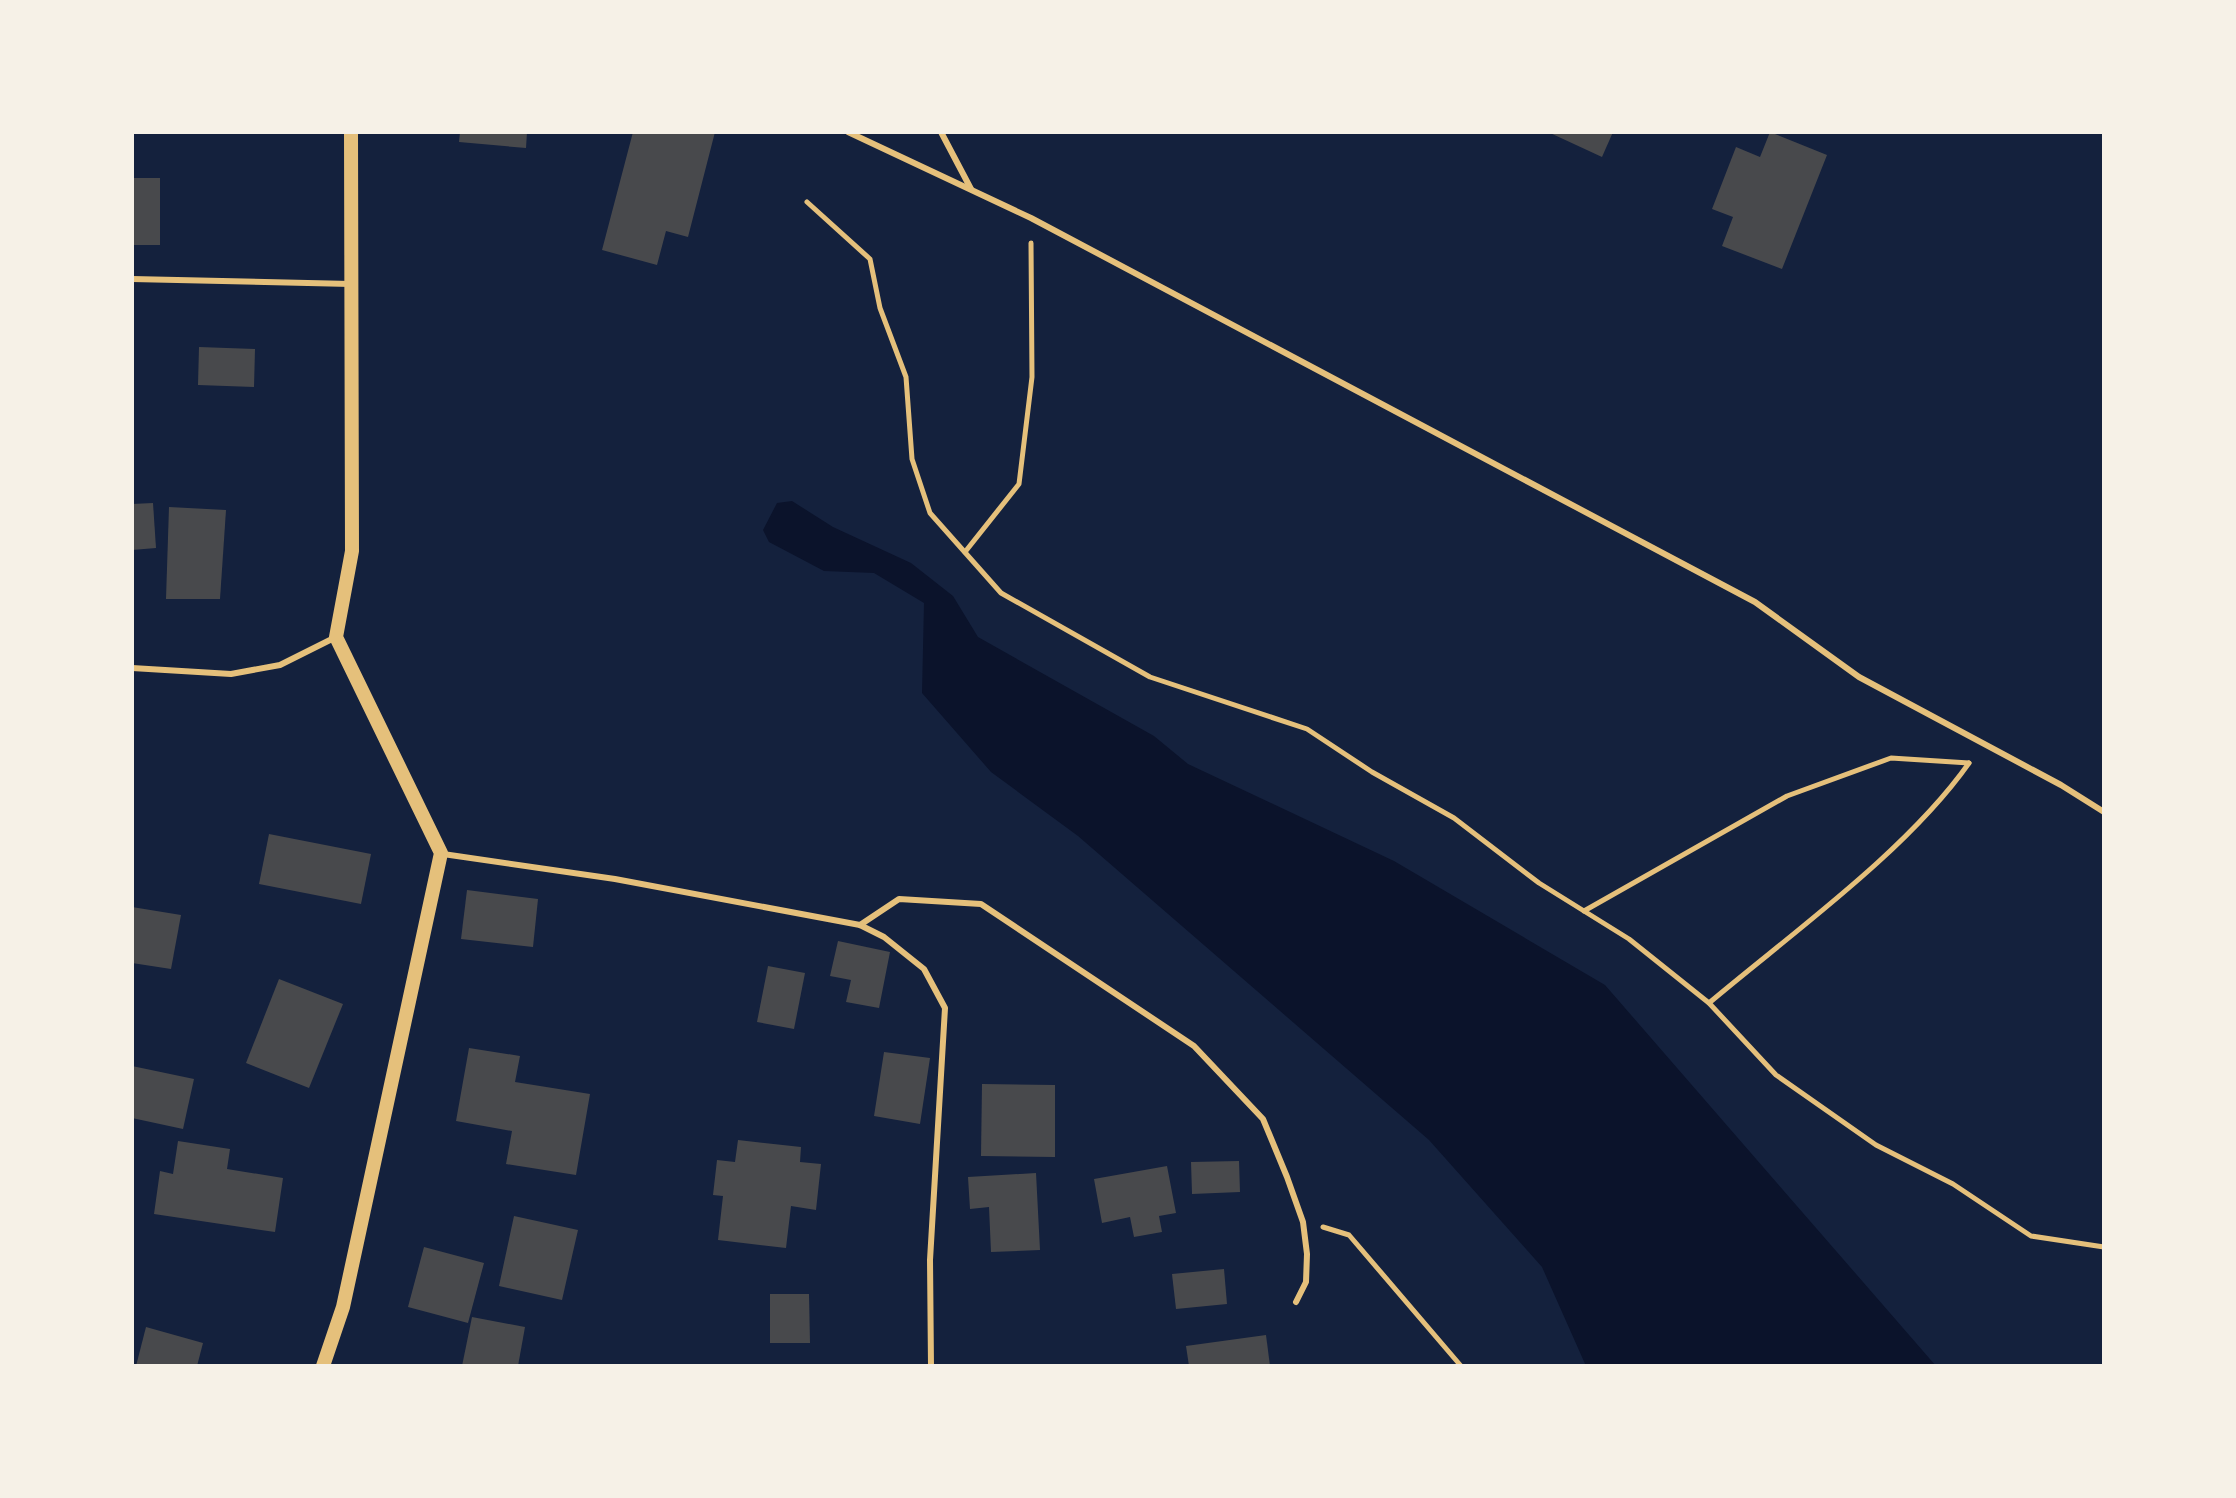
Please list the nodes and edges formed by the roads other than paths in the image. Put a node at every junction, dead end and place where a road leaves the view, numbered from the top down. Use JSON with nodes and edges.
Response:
{"nodes":[{"id":1,"x":351,"y":132,"type":"edge"},
{"id":2,"x":848,"y":132,"type":"edge"},
{"id":3,"x":941,"y":132,"type":"edge"},
{"id":4,"x":971,"y":189,"type":"junction"},
{"id":5,"x":132,"y":279,"type":"edge"},
{"id":6,"x":351,"y":284,"type":"junction"},
{"id":7,"x":336,"y":637,"type":"junction"},
{"id":8,"x":132,"y":668,"type":"edge"},
{"id":9,"x":2104,"y":812,"type":"edge"},
{"id":10,"x":441,"y":853,"type":"junction"},
{"id":11,"x":860,"y":925,"type":"junction"},
{"id":12,"x":1296,"y":1302,"type":"dead end"},
{"id":13,"x":323,"y":1366,"type":"edge"},
{"id":14,"x":931,"y":1366,"type":"edge"}],
"edges":[{"from":1,"to":6,"type":"street"},
{"from":2,"to":4,"type":"lane"},
{"from":3,"to":4,"type":"lane"},
{"from":4,"to":9,"type":"lane"},
{"from":5,"to":6,"type":"lane"},
{"from":6,"to":7,"type":"street"},
{"from":7,"to":8,"type":"lane"},
{"from":7,"to":10,"type":"street"},
{"from":10,"to":11,"type":"lane"},
{"from":10,"to":13,"type":"street"},
{"from":11,"to":12,"type":"lane"},
{"from":11,"to":14,"type":"lane"}]}
